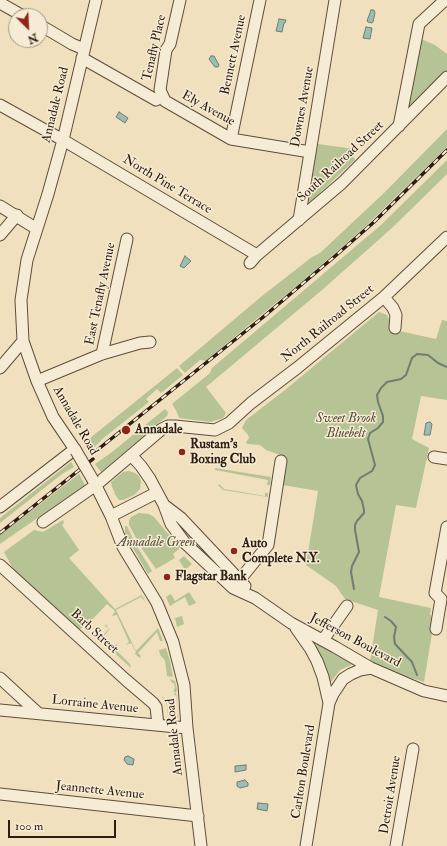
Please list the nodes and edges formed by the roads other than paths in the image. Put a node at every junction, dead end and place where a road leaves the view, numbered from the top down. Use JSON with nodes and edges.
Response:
{"nodes":[{"id":1,"x":96,"y":0,"type":"edge"},
{"id":2,"x":180,"y":0,"type":"edge"},
{"id":3,"x":260,"y":0,"type":"edge"},
{"id":4,"x":335,"y":0,"type":"edge"},
{"id":5,"x":445,"y":0,"type":"edge"},
{"id":6,"x":0,"y":3,"type":"edge"},
{"id":7,"x":9,"y":8,"type":"edge"},
{"id":8,"x":48,"y":30,"type":"edge"},
{"id":9,"x":83,"y":53,"type":"junction"},
{"id":10,"x":447,"y":77,"type":"edge"},
{"id":11,"x":161,"y":100,"type":"junction"},
{"id":12,"x":0,"y":105,"type":"edge"},
{"id":13,"x":399,"y":127,"type":"junction"},
{"id":14,"x":231,"y":139,"type":"junction"},
{"id":15,"x":63,"y":140,"type":"junction"},
{"id":16,"x":310,"y":152,"type":"junction"},
{"id":17,"x":0,"y":206,"type":"edge"},
{"id":18,"x":17,"y":216,"type":"junction"},
{"id":19,"x":298,"y":220,"type":"junction"},
{"id":20,"x":37,"y":229,"type":"junction"},
{"id":21,"x":0,"y":235,"type":"edge"},
{"id":22,"x":447,"y":237,"type":"edge"},
{"id":23,"x":126,"y":239,"type":"dead end"},
{"id":24,"x":254,"y":259,"type":"joint"},
{"id":25,"x":384,"y":297,"type":"junction"},
{"id":26,"x":395,"y":328,"type":"dead end"},
{"id":27,"x":23,"y":341,"type":"junction"},
{"id":28,"x":150,"y":342,"type":"dead end"},
{"id":29,"x":102,"y":354,"type":"junction"},
{"id":30,"x":0,"y":368,"type":"edge"},
{"id":31,"x":37,"y":381,"type":"junction"},
{"id":32,"x":76,"y":450,"type":"junction"},
{"id":33,"x":131,"y":455,"type":"junction"},
{"id":34,"x":434,"y":457,"type":"dead end"},
{"id":35,"x":447,"y":459,"type":"edge"},
{"id":36,"x":281,"y":462,"type":"dead end"},
{"id":37,"x":94,"y":482,"type":"junction"},
{"id":38,"x":156,"y":493,"type":"junction"},
{"id":39,"x":0,"y":506,"type":"edge"},
{"id":40,"x":110,"y":516,"type":"junction"},
{"id":41,"x":42,"y":522,"type":"dead end"},
{"id":42,"x":447,"y":527,"type":"edge"},
{"id":43,"x":0,"y":565,"type":"edge"},
{"id":44,"x":236,"y":584,"type":"junction"},
{"id":45,"x":347,"y":606,"type":"dead end"},
{"id":46,"x":291,"y":624,"type":"junction"},
{"id":47,"x":436,"y":629,"type":"dead end"},
{"id":48,"x":324,"y":640,"type":"junction"},
{"id":49,"x":371,"y":668,"type":"junction"},
{"id":50,"x":0,"y":678,"type":"edge"},
{"id":51,"x":447,"y":696,"type":"edge"},
{"id":52,"x":329,"y":703,"type":"junction"},
{"id":53,"x":0,"y":710,"type":"edge"},
{"id":54,"x":38,"y":713,"type":"junction"},
{"id":55,"x":158,"y":725,"type":"junction"},
{"id":56,"x":187,"y":728,"type":"junction"},
{"id":57,"x":413,"y":749,"type":"dead end"},
{"id":58,"x":0,"y":794,"type":"edge"},
{"id":59,"x":198,"y":816,"type":"junction"},
{"id":60,"x":201,"y":846,"type":"edge"},
{"id":61,"x":306,"y":846,"type":"edge"},
{"id":62,"x":396,"y":846,"type":"edge"}],
"edges":[{"from":1,"to":9,"type":"street","name":"Annadale Road"},
{"from":2,"to":11,"type":"street","name":"Tenafly Place"},
{"from":3,"to":14,"type":"street","name":"Bennett Avenue"},
{"from":4,"to":16,"type":"street","name":"Downes Avenue"},
{"from":5,"to":13,"type":"street"},
{"from":6,"to":7,"type":"street"},
{"from":8,"to":9,"type":"street","name":"Ely Avenue"},
{"from":9,"to":11,"type":"street","name":"Ely Avenue"},
{"from":9,"to":15,"type":"street","name":"Annadale Road"},
{"from":10,"to":13,"type":"street","name":"South Railroad Street"},
{"from":11,"to":14,"type":"street","name":"Ely Avenue"},
{"from":12,"to":15,"type":"street","name":"North Pine Terrace"},
{"from":13,"to":19,"type":"street","name":"South Railroad Street"},
{"from":14,"to":16,"type":"street","name":"Ely Avenue"},
{"from":15,"to":20,"type":"street","name":"Annadale Road"},
{"from":15,"to":24,"type":"street","name":"North Pine Terrace"},
{"from":16,"to":19,"type":"street","name":"Downes Avenue"},
{"from":17,"to":18,"type":"street"},
{"from":18,"to":20,"type":"street"},
{"from":18,"to":21,"type":"street"},
{"from":19,"to":24,"type":"street","name":"South Railroad Street"},
{"from":20,"to":27,"type":"street","name":"Annadale Road"},
{"from":22,"to":25,"type":"street","name":"North Railroad Street"},
{"from":23,"to":29,"type":"street","name":"East Tenafly Avenue"},
{"from":25,"to":26,"type":"street"},
{"from":25,"to":33,"type":"street","name":"North Railroad Street"},
{"from":27,"to":30,"type":"street"},
{"from":27,"to":31,"type":"street","name":"Annadale Road"},
{"from":28,"to":29,"type":"street"},
{"from":29,"to":31,"type":"street"},
{"from":31,"to":32,"type":"street","name":"Annadale Road"},
{"from":32,"to":37,"type":"street","name":"Annadale Road","bridge":true},
{"from":32,"to":39,"type":"street"},
{"from":33,"to":37,"type":"street"},
{"from":33,"to":38,"type":"street","name":"Jefferson Boulevard"},
{"from":34,"to":35,"type":"street"},
{"from":36,"to":44,"type":"street"},
{"from":37,"to":40,"type":"street","name":"Annadale Road"},
{"from":37,"to":41,"type":"street"},
{"from":38,"to":40,"type":"street"},
{"from":38,"to":44,"type":"street","name":"Jefferson Boulevard"},
{"from":40,"to":56,"type":"street","name":"Annadale Road"},
{"from":42,"to":47,"type":"street"},
{"from":43,"to":55,"type":"street","name":"Barb Street"},
{"from":44,"to":46,"type":"street","name":"Jefferson Boulevard"},
{"from":45,"to":48,"type":"street"},
{"from":46,"to":48,"type":"street","name":"Jefferson Boulevard"},
{"from":46,"to":52,"type":"street","name":"Carlton Boulevard"},
{"from":48,"to":49,"type":"street","name":"Jefferson Boulevard"},
{"from":49,"to":51,"type":"street","name":"Jefferson Boulevard"},
{"from":49,"to":52,"type":"street","name":"Carlton Boulevard"},
{"from":50,"to":54,"type":"street"},
{"from":52,"to":61,"type":"street","name":"Carlton Boulevard"},
{"from":53,"to":54,"type":"street","name":"Lorraine Avenue"},
{"from":54,"to":55,"type":"street","name":"Lorraine Avenue"},
{"from":55,"to":56,"type":"street","name":"Lorraine Avenue"},
{"from":56,"to":59,"type":"street","name":"Annadale Road"},
{"from":57,"to":62,"type":"street","name":"Detroit Avenue"},
{"from":58,"to":59,"type":"street","name":"Jeannette Avenue"},
{"from":59,"to":60,"type":"street","name":"Annadale Road"}]}
